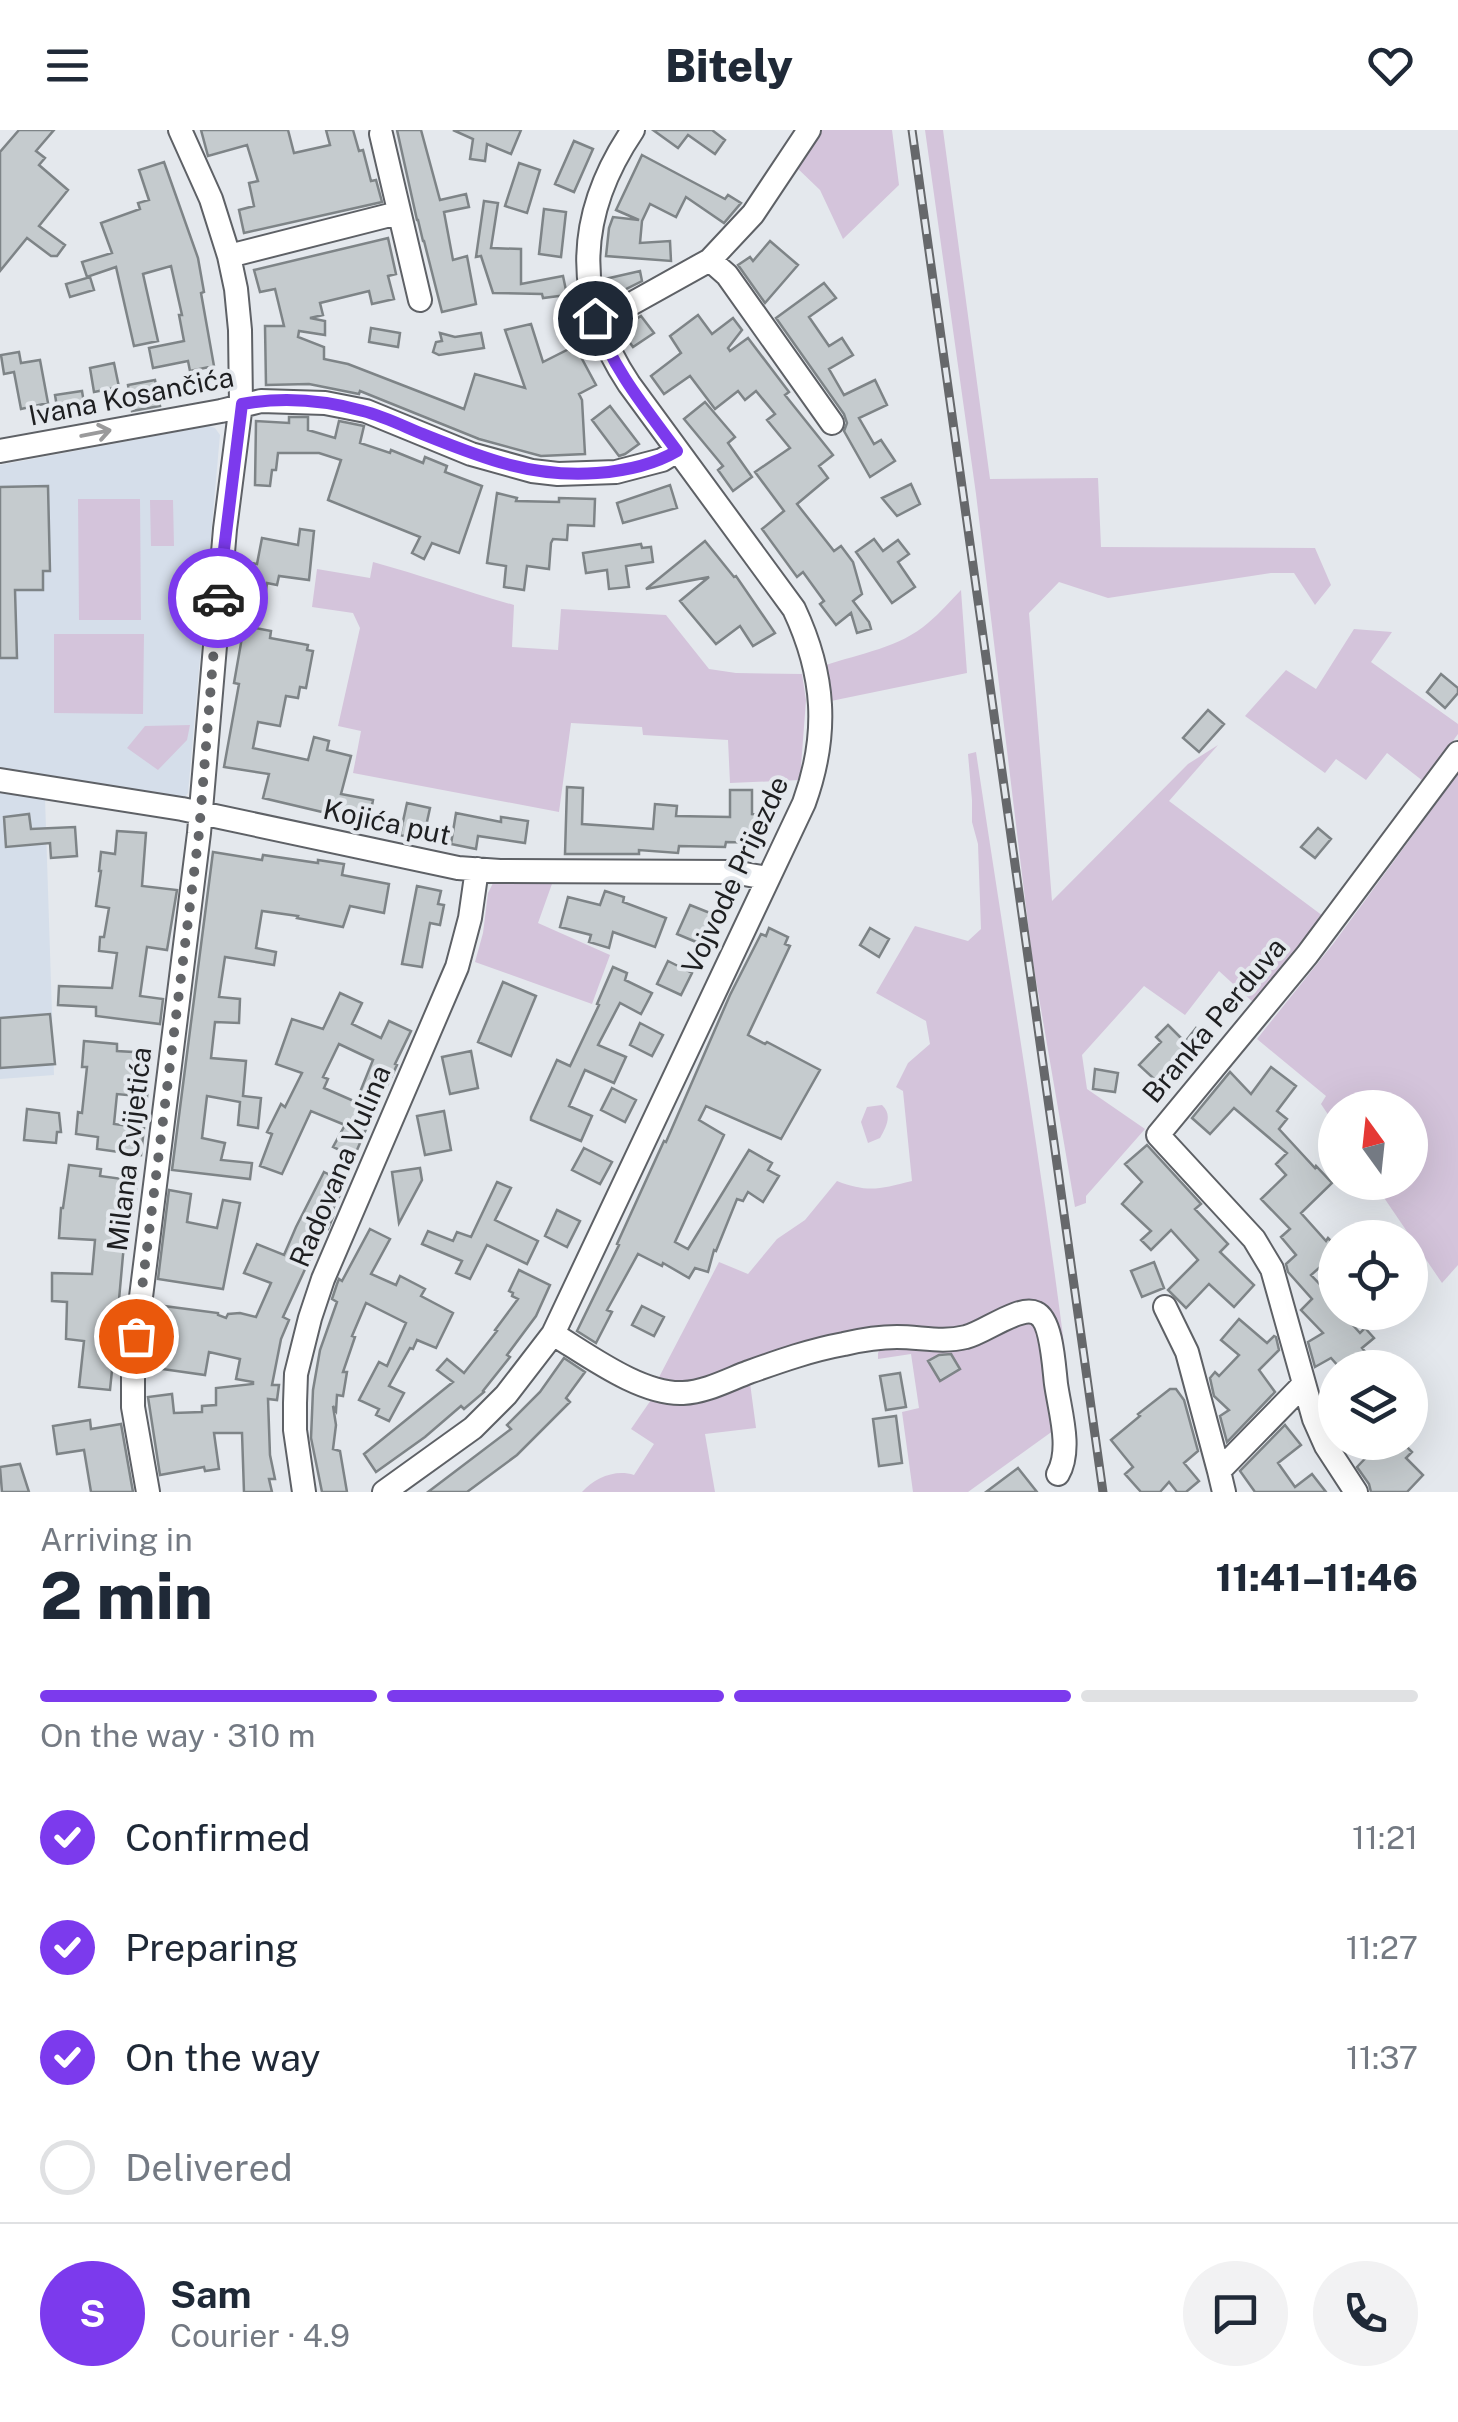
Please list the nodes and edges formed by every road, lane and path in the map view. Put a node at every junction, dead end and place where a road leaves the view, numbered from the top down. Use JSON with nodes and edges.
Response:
{"nodes":[{"id":1,"x":180,"y":130,"type":"edge"},
{"id":2,"x":632,"y":130,"type":"edge"},
{"id":3,"x":809,"y":130,"type":"edge"},
{"id":4,"x":381,"y":134,"type":"dead end"},
{"id":5,"x":398,"y":213,"type":"junction"},
{"id":6,"x":230,"y":256,"type":"junction"},
{"id":7,"x":710,"y":260,"type":"junction"},
{"id":8,"x":420,"y":300,"type":"dead end"},
{"id":9,"x":595,"y":318,"type":"junction"},
{"id":10,"x":242,"y":404,"type":"junction"},
{"id":11,"x":832,"y":423,"type":"dead end"},
{"id":12,"x":677,"y":451,"type":"junction"},
{"id":13,"x":0,"y":452,"type":"edge"},
{"id":14,"x":1458,"y":753,"type":"edge"},
{"id":15,"x":0,"y":780,"type":"edge"},
{"id":16,"x":200,"y":813,"type":"junction"},
{"id":17,"x":477,"y":869,"type":"junction"},
{"id":18,"x":767,"y":878,"type":"junction"},
{"id":19,"x":1165,"y":1307,"type":"dead end"},
{"id":20,"x":553,"y":1334,"type":"junction"},
{"id":21,"x":1304,"y":1386,"type":"junction"},
{"id":22,"x":1058,"y":1474,"type":"dead end"},
{"id":23,"x":1222,"y":1482,"type":"edge"},
{"id":24,"x":148,"y":1492,"type":"edge"},
{"id":25,"x":304,"y":1492,"type":"edge"},
{"id":26,"x":384,"y":1492,"type":"edge"},
{"id":27,"x":1356,"y":1492,"type":"edge"}],
"edges":[{"from":1,"to":6,"type":"street","name":"Milana Cvijetića"},
{"from":2,"to":9,"type":"street","name":"Vojvode Prijezde"},
{"from":3,"to":7,"type":"street"},
{"from":4,"to":5,"type":"street"},
{"from":5,"to":6,"type":"street"},
{"from":5,"to":8,"type":"street"},
{"from":6,"to":10,"type":"street","name":"Milana Cvijetića"},
{"from":7,"to":9,"type":"street"},
{"from":7,"to":11,"type":"street"},
{"from":9,"to":12,"type":"street","name":"Vojvode Prijezde"},
{"from":10,"to":12,"type":"street","name":"Ivana Kosančića"},
{"from":13,"to":10,"type":"street","name":"Ivana Kosančića","one_way":true},
{"from":10,"to":16,"type":"street","name":"Milana Cvijetića"},
{"from":12,"to":18,"type":"street","name":"Vojvode Prijezde"},
{"from":14,"to":21,"type":"street","name":"Branka Perduva"},
{"from":15,"to":16,"type":"street","name":"Kojića put"},
{"from":16,"to":17,"type":"street","name":"Kojića put"},
{"from":16,"to":24,"type":"street","name":"Milana Cvijetića"},
{"from":17,"to":18,"type":"street","name":"Kojića put"},
{"from":17,"to":25,"type":"street","name":"Radovana Vulina"},
{"from":18,"to":20,"type":"street","name":"Vojvode Prijezde"},
{"from":19,"to":23,"type":"street"},
{"from":20,"to":22,"type":"street"},
{"from":20,"to":26,"type":"street","name":"Vojvode Prijezde"},
{"from":21,"to":23,"type":"street"},
{"from":21,"to":27,"type":"street","name":"Branka Perduva"}]}
